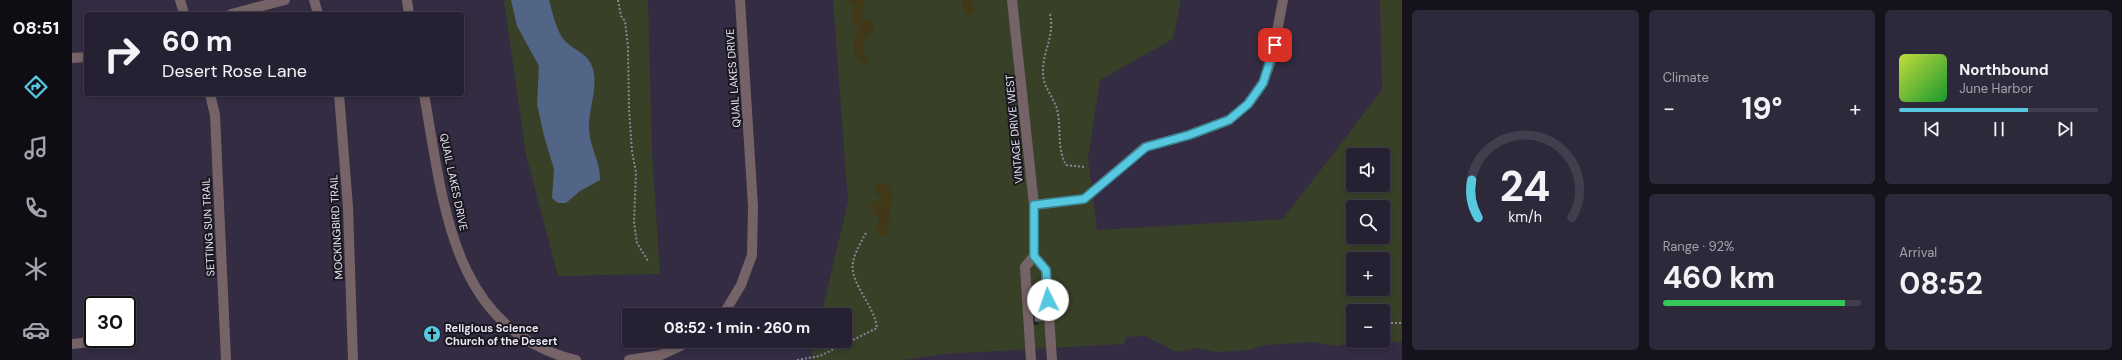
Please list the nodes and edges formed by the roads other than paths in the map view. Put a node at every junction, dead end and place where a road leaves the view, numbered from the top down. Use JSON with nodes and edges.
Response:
{"nodes":[{"id":1,"x":180,"y":0,"type":"edge"},
{"id":2,"x":285,"y":0,"type":"edge"},
{"id":3,"x":314,"y":0,"type":"edge"},
{"id":4,"x":407,"y":0,"type":"edge"},
{"id":5,"x":740,"y":0,"type":"edge"},
{"id":6,"x":1012,"y":0,"type":"edge"},
{"id":7,"x":1283,"y":0,"type":"edge"},
{"id":8,"x":183,"y":12,"type":"edge"},
{"id":9,"x":240,"y":12,"type":"edge"},
{"id":10,"x":317,"y":12,"type":"edge"},
{"id":11,"x":409,"y":12,"type":"edge"},
{"id":12,"x":84,"y":57,"type":"edge"},
{"id":13,"x":73,"y":58,"type":"edge"},
{"id":14,"x":210,"y":96,"type":"edge"},
{"id":15,"x":339,"y":96,"type":"edge"},
{"id":16,"x":424,"y":96,"type":"edge"},
{"id":17,"x":1034,"y":205,"type":"junction"},
{"id":18,"x":1034,"y":256,"type":"junction"},
{"id":19,"x":727,"y":308,"type":"edge"},
{"id":20,"x":84,"y":343,"type":"edge"},
{"id":21,"x":72,"y":344,"type":"edge"},
{"id":22,"x":676,"y":348,"type":"edge"},
{"id":23,"x":226,"y":360,"type":"edge"},
{"id":24,"x":353,"y":360,"type":"edge"},
{"id":25,"x":576,"y":360,"type":"edge"},
{"id":26,"x":629,"y":360,"type":"edge"},
{"id":27,"x":1031,"y":360,"type":"edge"},
{"id":28,"x":1052,"y":360,"type":"edge"}],
"edges":[{"from":1,"to":8,"type":"street"},
{"from":2,"to":9,"type":"street"},
{"from":3,"to":10,"type":"street"},
{"from":4,"to":11,"type":"street"},
{"from":5,"to":19,"type":"street","name":"QUAIL LAKES DRIVE"},
{"from":6,"to":17,"type":"street","name":"VINTAGE DRIVE WEST"},
{"from":7,"to":17,"type":"street"},
{"from":12,"to":13,"type":"street"},
{"from":14,"to":23,"type":"street","name":"SETTING SUN TRAIL"},
{"from":15,"to":24,"type":"street","name":"MOCKINGBIRD TRAIL"},
{"from":16,"to":25,"type":"street","name":"QUAIL LAKES DRIVE"},
{"from":17,"to":18,"type":"street","name":"VINTAGE DRIVE WEST"},
{"from":18,"to":27,"type":"street","name":"VINTAGE DRIVE WEST"},
{"from":18,"to":28,"type":"street"},
{"from":20,"to":21,"type":"street"},
{"from":22,"to":26,"type":"street"}]}
